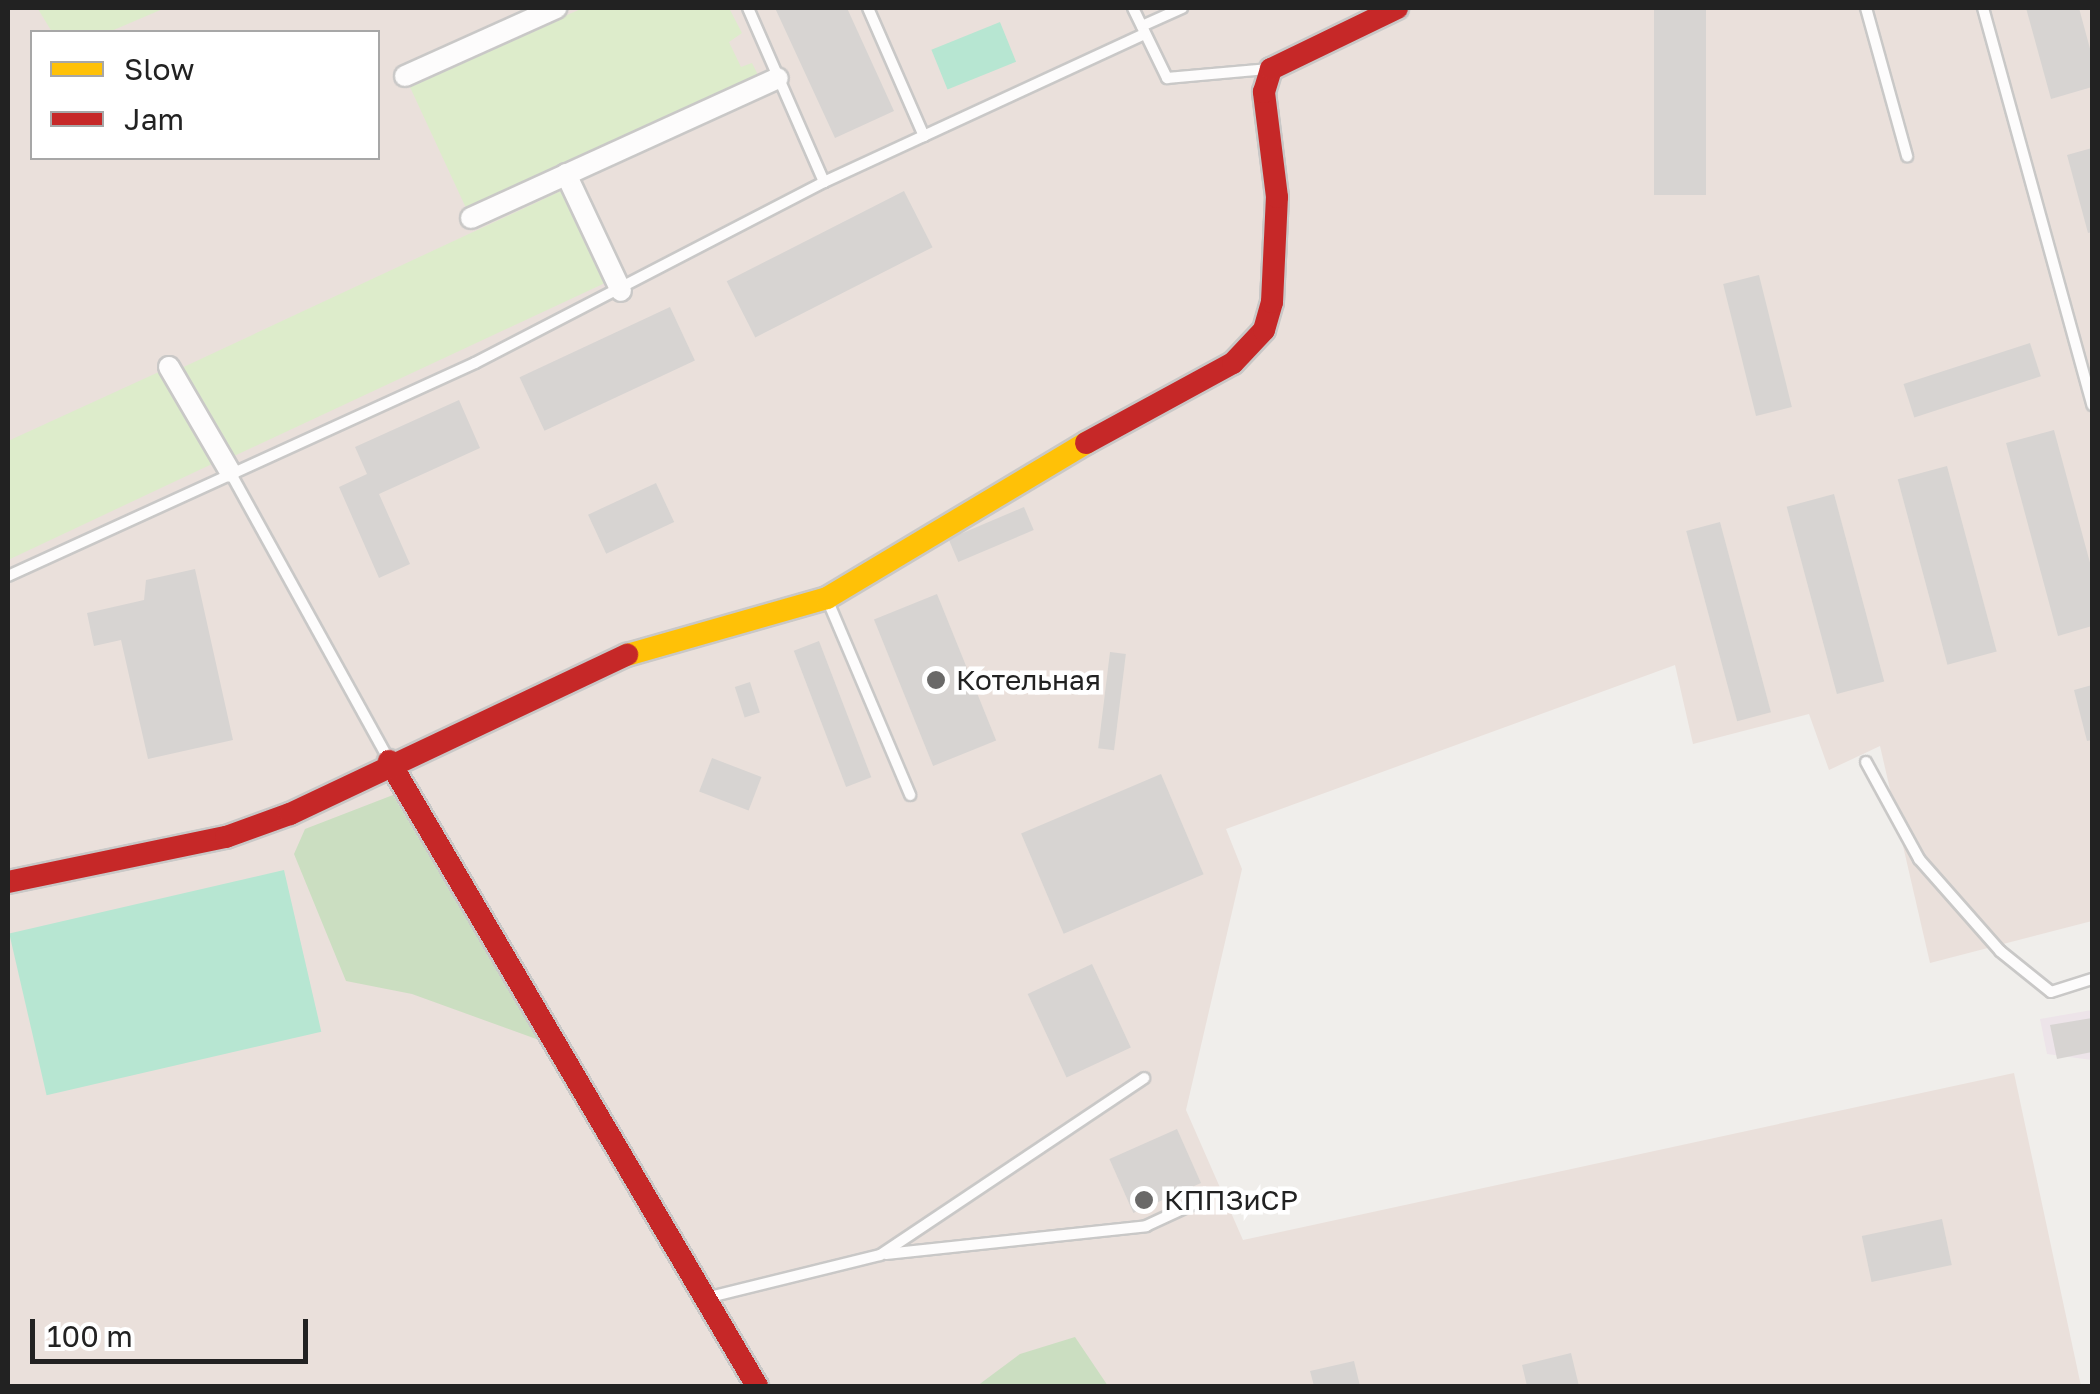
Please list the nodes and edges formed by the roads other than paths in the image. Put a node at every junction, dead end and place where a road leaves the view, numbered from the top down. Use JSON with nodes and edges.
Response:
{"nodes":[{"id":1,"x":556,"y":8,"type":"edge"},
{"id":2,"x":748,"y":8,"type":"edge"},
{"id":3,"x":868,"y":8,"type":"edge"},
{"id":4,"x":1134,"y":8,"type":"edge"},
{"id":5,"x":1182,"y":8,"type":"edge"},
{"id":6,"x":1397,"y":8,"type":"edge"},
{"id":7,"x":1866,"y":8,"type":"edge"},
{"id":8,"x":1983,"y":8,"type":"edge"},
{"id":9,"x":1144,"y":30,"type":"junction"},
{"id":10,"x":1271,"y":68,"type":"junction"},
{"id":11,"x":405,"y":76,"type":"dead end"},
{"id":12,"x":778,"y":78,"type":"junction"},
{"id":13,"x":924,"y":136,"type":"junction"},
{"id":14,"x":1907,"y":156,"type":"dead end"},
{"id":15,"x":566,"y":174,"type":"junction"},
{"id":16,"x":824,"y":182,"type":"junction"},
{"id":17,"x":471,"y":218,"type":"dead end"},
{"id":18,"x":621,"y":291,"type":"junction"},
{"id":19,"x":169,"y":367,"type":"dead end"},
{"id":20,"x":2092,"y":405,"type":"edge"},
{"id":21,"x":230,"y":472,"type":"junction"},
{"id":22,"x":8,"y":576,"type":"edge"},
{"id":23,"x":826,"y":598,"type":"junction"},
{"id":24,"x":390,"y":760,"type":"junction"},
{"id":25,"x":1866,"y":762,"type":"dead end"},
{"id":26,"x":910,"y":795,"type":"dead end"},
{"id":27,"x":8,"y":882,"type":"edge"},
{"id":28,"x":2092,"y":979,"type":"edge"},
{"id":29,"x":1144,"y":1078,"type":"dead end"},
{"id":30,"x":1202,"y":1200,"type":"dead end"},
{"id":31,"x":880,"y":1255,"type":"junction"},
{"id":32,"x":705,"y":1298,"type":"junction"},
{"id":33,"x":757,"y":1386,"type":"edge"}],
"edges":[{"from":1,"to":11,"type":"street"},
{"from":2,"to":12,"type":"lane"},
{"from":3,"to":13,"type":"lane"},
{"from":4,"to":9,"type":"lane"},
{"from":5,"to":9,"type":"lane"},
{"from":6,"to":10,"type":"street"},
{"from":7,"to":14,"type":"lane"},
{"from":8,"to":20,"type":"lane"},
{"from":9,"to":10,"type":"lane"},
{"from":9,"to":13,"type":"lane"},
{"from":10,"to":23,"type":"street"},
{"from":12,"to":15,"type":"street"},
{"from":12,"to":16,"type":"lane"},
{"from":13,"to":16,"type":"lane"},
{"from":15,"to":17,"type":"street"},
{"from":15,"to":18,"type":"street"},
{"from":16,"to":18,"type":"lane"},
{"from":18,"to":21,"type":"lane"},
{"from":19,"to":21,"type":"street"},
{"from":21,"to":22,"type":"lane"},
{"from":21,"to":24,"type":"lane"},
{"from":23,"to":24,"type":"street"},
{"from":23,"to":26,"type":"lane"},
{"from":24,"to":27,"type":"street"},
{"from":24,"to":32,"type":"street"},
{"from":25,"to":28,"type":"lane"},
{"from":29,"to":31,"type":"lane"},
{"from":30,"to":31,"type":"lane"},
{"from":31,"to":32,"type":"lane"},
{"from":32,"to":33,"type":"street"}]}
